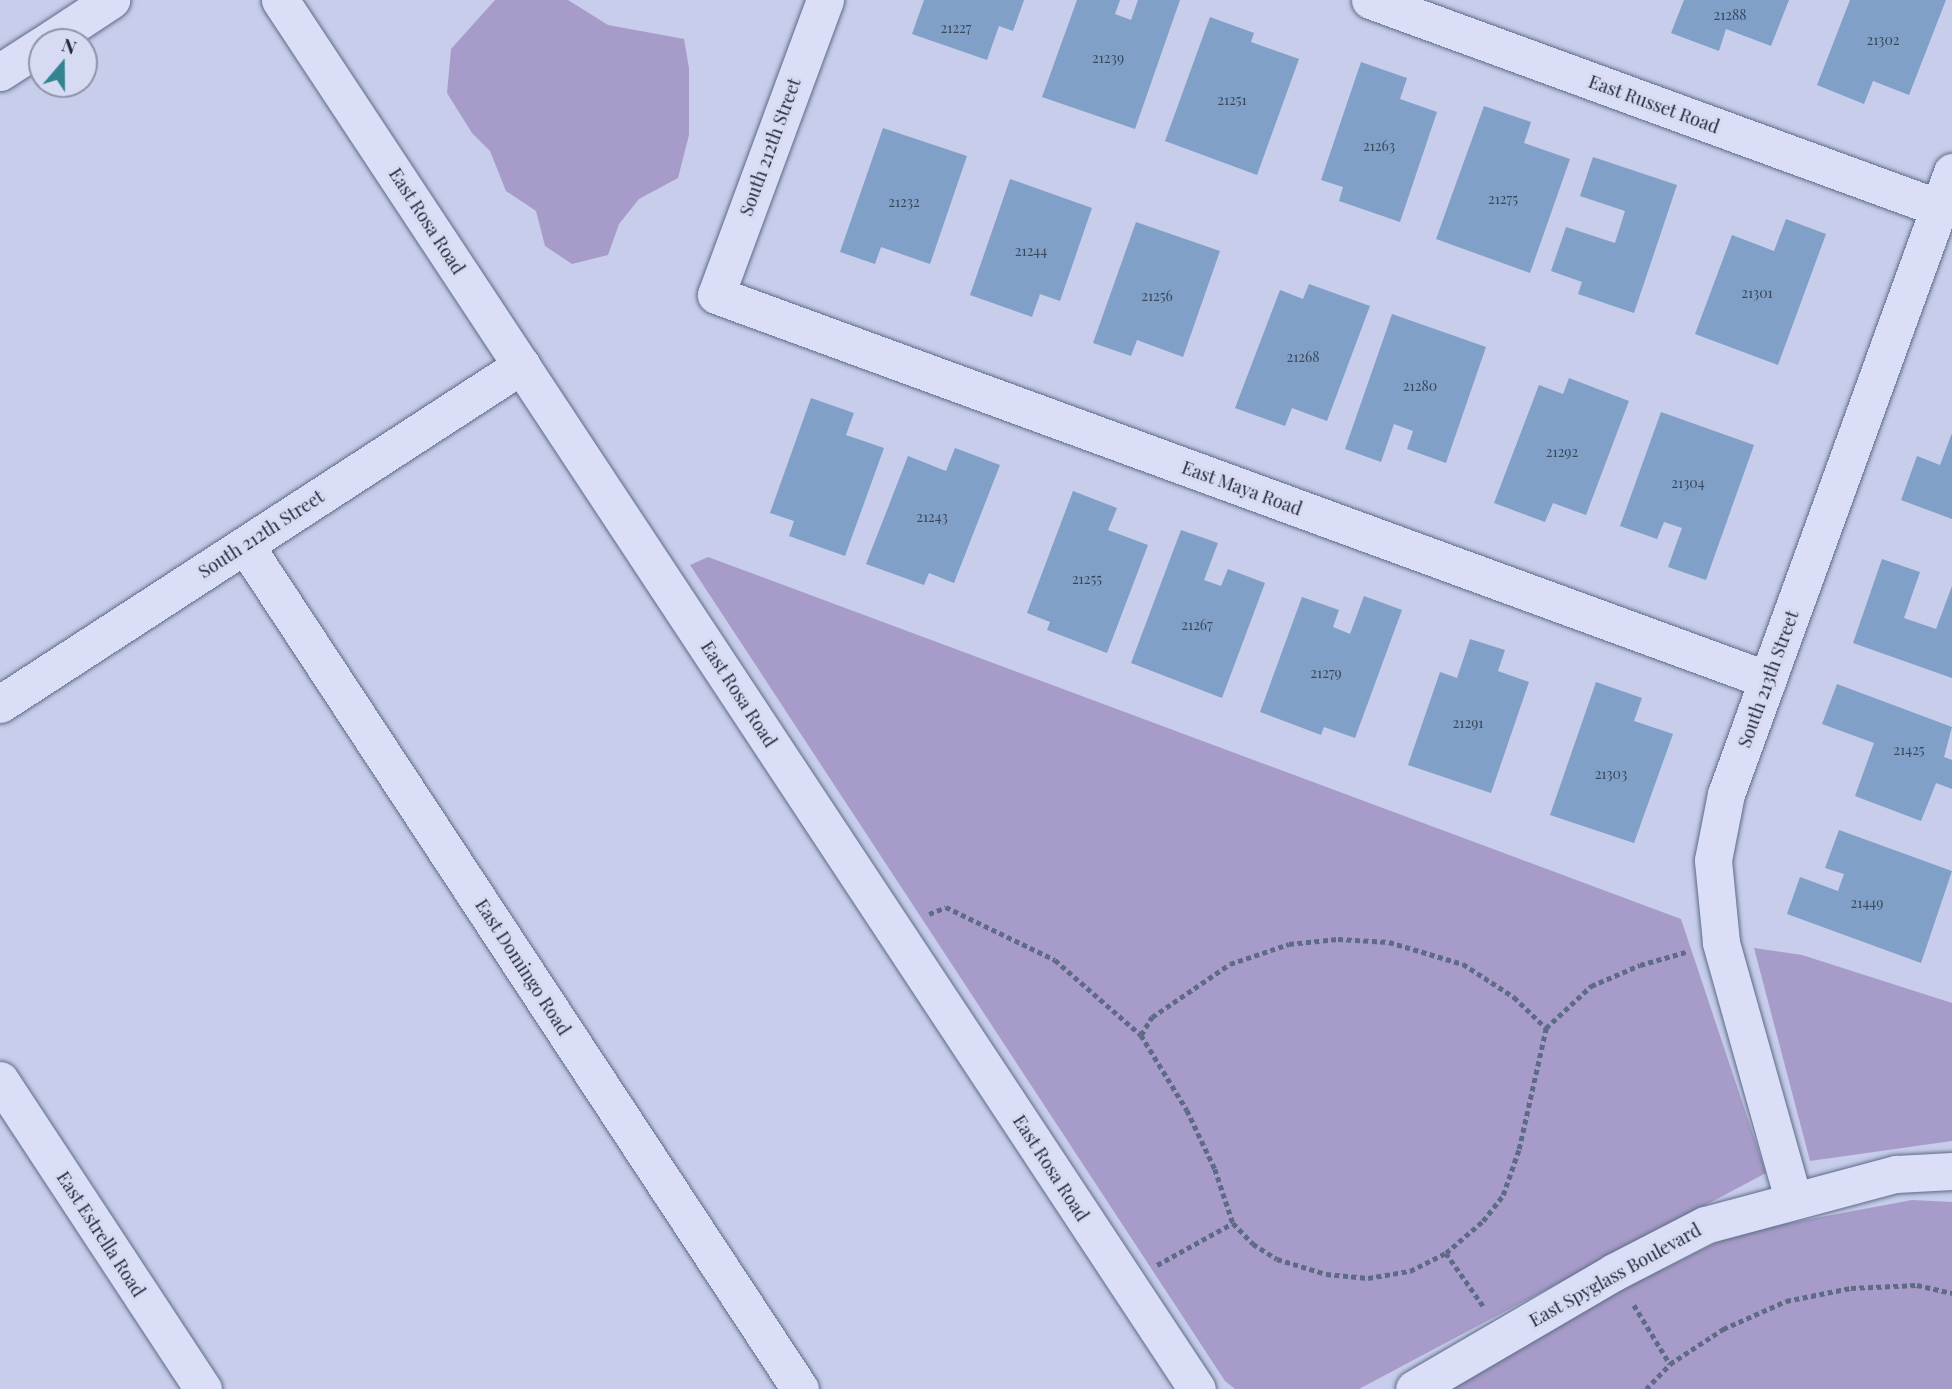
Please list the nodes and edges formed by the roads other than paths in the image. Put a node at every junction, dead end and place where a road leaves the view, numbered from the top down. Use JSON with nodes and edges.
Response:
{"nodes":[{"id":1,"x":111,"y":0,"type":"edge"},
{"id":2,"x":281,"y":0,"type":"edge"},
{"id":3,"x":825,"y":0,"type":"edge"},
{"id":4,"x":1370,"y":0,"type":"edge"},
{"id":5,"x":68,"y":28,"type":"edge"},
{"id":6,"x":28,"y":54,"type":"edge"},
{"id":7,"x":0,"y":72,"type":"edge"},
{"id":8,"x":1952,"y":173,"type":"edge"},
{"id":9,"x":1939,"y":208,"type":"junction"},
{"id":10,"x":716,"y":295,"type":"joint"},
{"id":11,"x":522,"y":365,"type":"junction"},
{"id":12,"x":245,"y":545,"type":"junction"},
{"id":13,"x":1768,"y":680,"type":"junction"},
{"id":14,"x":0,"y":704,"type":"edge"},
{"id":15,"x":0,"y":1080,"type":"edge"},
{"id":16,"x":1952,"y":1171,"type":"edge"},
{"id":17,"x":1793,"y":1199,"type":"junction"},
{"id":18,"x":203,"y":1389,"type":"edge"},
{"id":19,"x":800,"y":1389,"type":"edge"},
{"id":20,"x":1197,"y":1389,"type":"edge"},
{"id":21,"x":1414,"y":1389,"type":"edge"}],
"edges":[{"from":1,"to":5,"type":"street"},
{"from":2,"to":11,"type":"street","name":"East Rosa Road"},
{"from":3,"to":10,"type":"street","name":"South 212th Street"},
{"from":4,"to":9,"type":"street","name":"East Russet Road"},
{"from":6,"to":7,"type":"street"},
{"from":8,"to":9,"type":"street","name":"South 213th Street"},
{"from":9,"to":13,"type":"street","name":"South 213th Street"},
{"from":10,"to":13,"type":"street","name":"East Maya Road"},
{"from":11,"to":12,"type":"street","name":"South 212th Street"},
{"from":11,"to":20,"type":"street","name":"East Rosa Road"},
{"from":12,"to":14,"type":"street","name":"South 212th Street"},
{"from":12,"to":19,"type":"street","name":"East Domingo Road"},
{"from":13,"to":17,"type":"street","name":"South 213th Street"},
{"from":15,"to":18,"type":"street","name":"East Estrella Road"},
{"from":16,"to":17,"type":"street","name":"East Spyglass Boulevard"},
{"from":17,"to":21,"type":"street","name":"East Spyglass Boulevard"}]}
